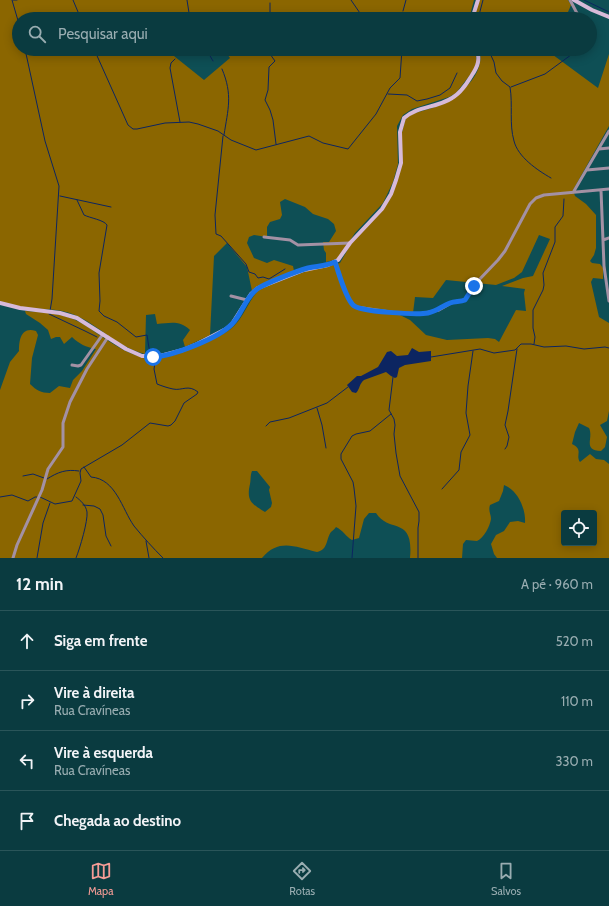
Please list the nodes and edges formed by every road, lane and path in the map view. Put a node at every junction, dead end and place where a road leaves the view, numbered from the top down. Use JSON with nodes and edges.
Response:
{"nodes":[{"id":1,"x":478,"y":0,"type":"edge"},
{"id":2,"x":570,"y":0,"type":"edge"},
{"id":3,"x":574,"y":0,"type":"edge"},
{"id":4,"x":474,"y":12,"type":"edge"},
{"id":5,"x":576,"y":12,"type":"edge"},
{"id":6,"x":597,"y":12,"type":"edge"},
{"id":7,"x":597,"y":12,"type":"edge"},
{"id":8,"x":609,"y":17,"type":"edge"},
{"id":9,"x":479,"y":56,"type":"edge"},
{"id":10,"x":609,"y":131,"type":"edge"},
{"id":11,"x":609,"y":148,"type":"edge"},
{"id":12,"x":599,"y":149,"type":"junction"},
{"id":13,"x":609,"y":168,"type":"edge"},
{"id":14,"x":587,"y":170,"type":"junction"},
{"id":15,"x":609,"y":189,"type":"edge"},
{"id":16,"x":601,"y":190,"type":"junction"},
{"id":17,"x":574,"y":191,"type":"junction"},
{"id":18,"x":264,"y":237,"type":"dead end"},
{"id":19,"x":609,"y":238,"type":"edge"},
{"id":20,"x":603,"y":240,"type":"junction"},
{"id":21,"x":350,"y":243,"type":"junction"},
{"id":22,"x":335,"y":262,"type":"junction"},
{"id":23,"x":609,"y":264,"type":"edge"},
{"id":24,"x":604,"y":266,"type":"junction"},
{"id":25,"x":231,"y":296,"type":"dead end"},
{"id":26,"x":247,"y":300,"type":"junction"},
{"id":27,"x":609,"y":301,"type":"edge"},
{"id":28,"x":0,"y":303,"type":"edge"},
{"id":29,"x":103,"y":334,"type":"junction"},
{"id":30,"x":108,"y":337,"type":"junction"},
{"id":31,"x":72,"y":365,"type":"dead end"},
{"id":32,"x":13,"y":558,"type":"edge"}],
"edges":[{"from":1,"to":4,"type":"street"},
{"from":2,"to":5,"type":"street"},
{"from":3,"to":6,"type":"street"},
{"from":7,"to":8,"type":"street"},
{"from":9,"to":21,"type":"street"},
{"from":10,"to":12,"type":"street"},
{"from":11,"to":12,"type":"street"},
{"from":12,"to":14,"type":"street"},
{"from":13,"to":14,"type":"street"},
{"from":14,"to":17,"type":"street"},
{"from":15,"to":16,"type":"street"},
{"from":16,"to":17,"type":"street"},
{"from":16,"to":20,"type":"street"},
{"from":17,"to":22,"type":"street"},
{"from":18,"to":21,"type":"street"},
{"from":19,"to":20,"type":"street"},
{"from":20,"to":24,"type":"street"},
{"from":21,"to":22,"type":"street"},
{"from":22,"to":26,"type":"street"},
{"from":23,"to":24,"type":"street"},
{"from":24,"to":27,"type":"street"},
{"from":25,"to":26,"type":"street"},
{"from":26,"to":30,"type":"street"},
{"from":28,"to":29,"type":"street"},
{"from":29,"to":30,"type":"street"},
{"from":29,"to":31,"type":"street"},
{"from":30,"to":32,"type":"street"}]}
